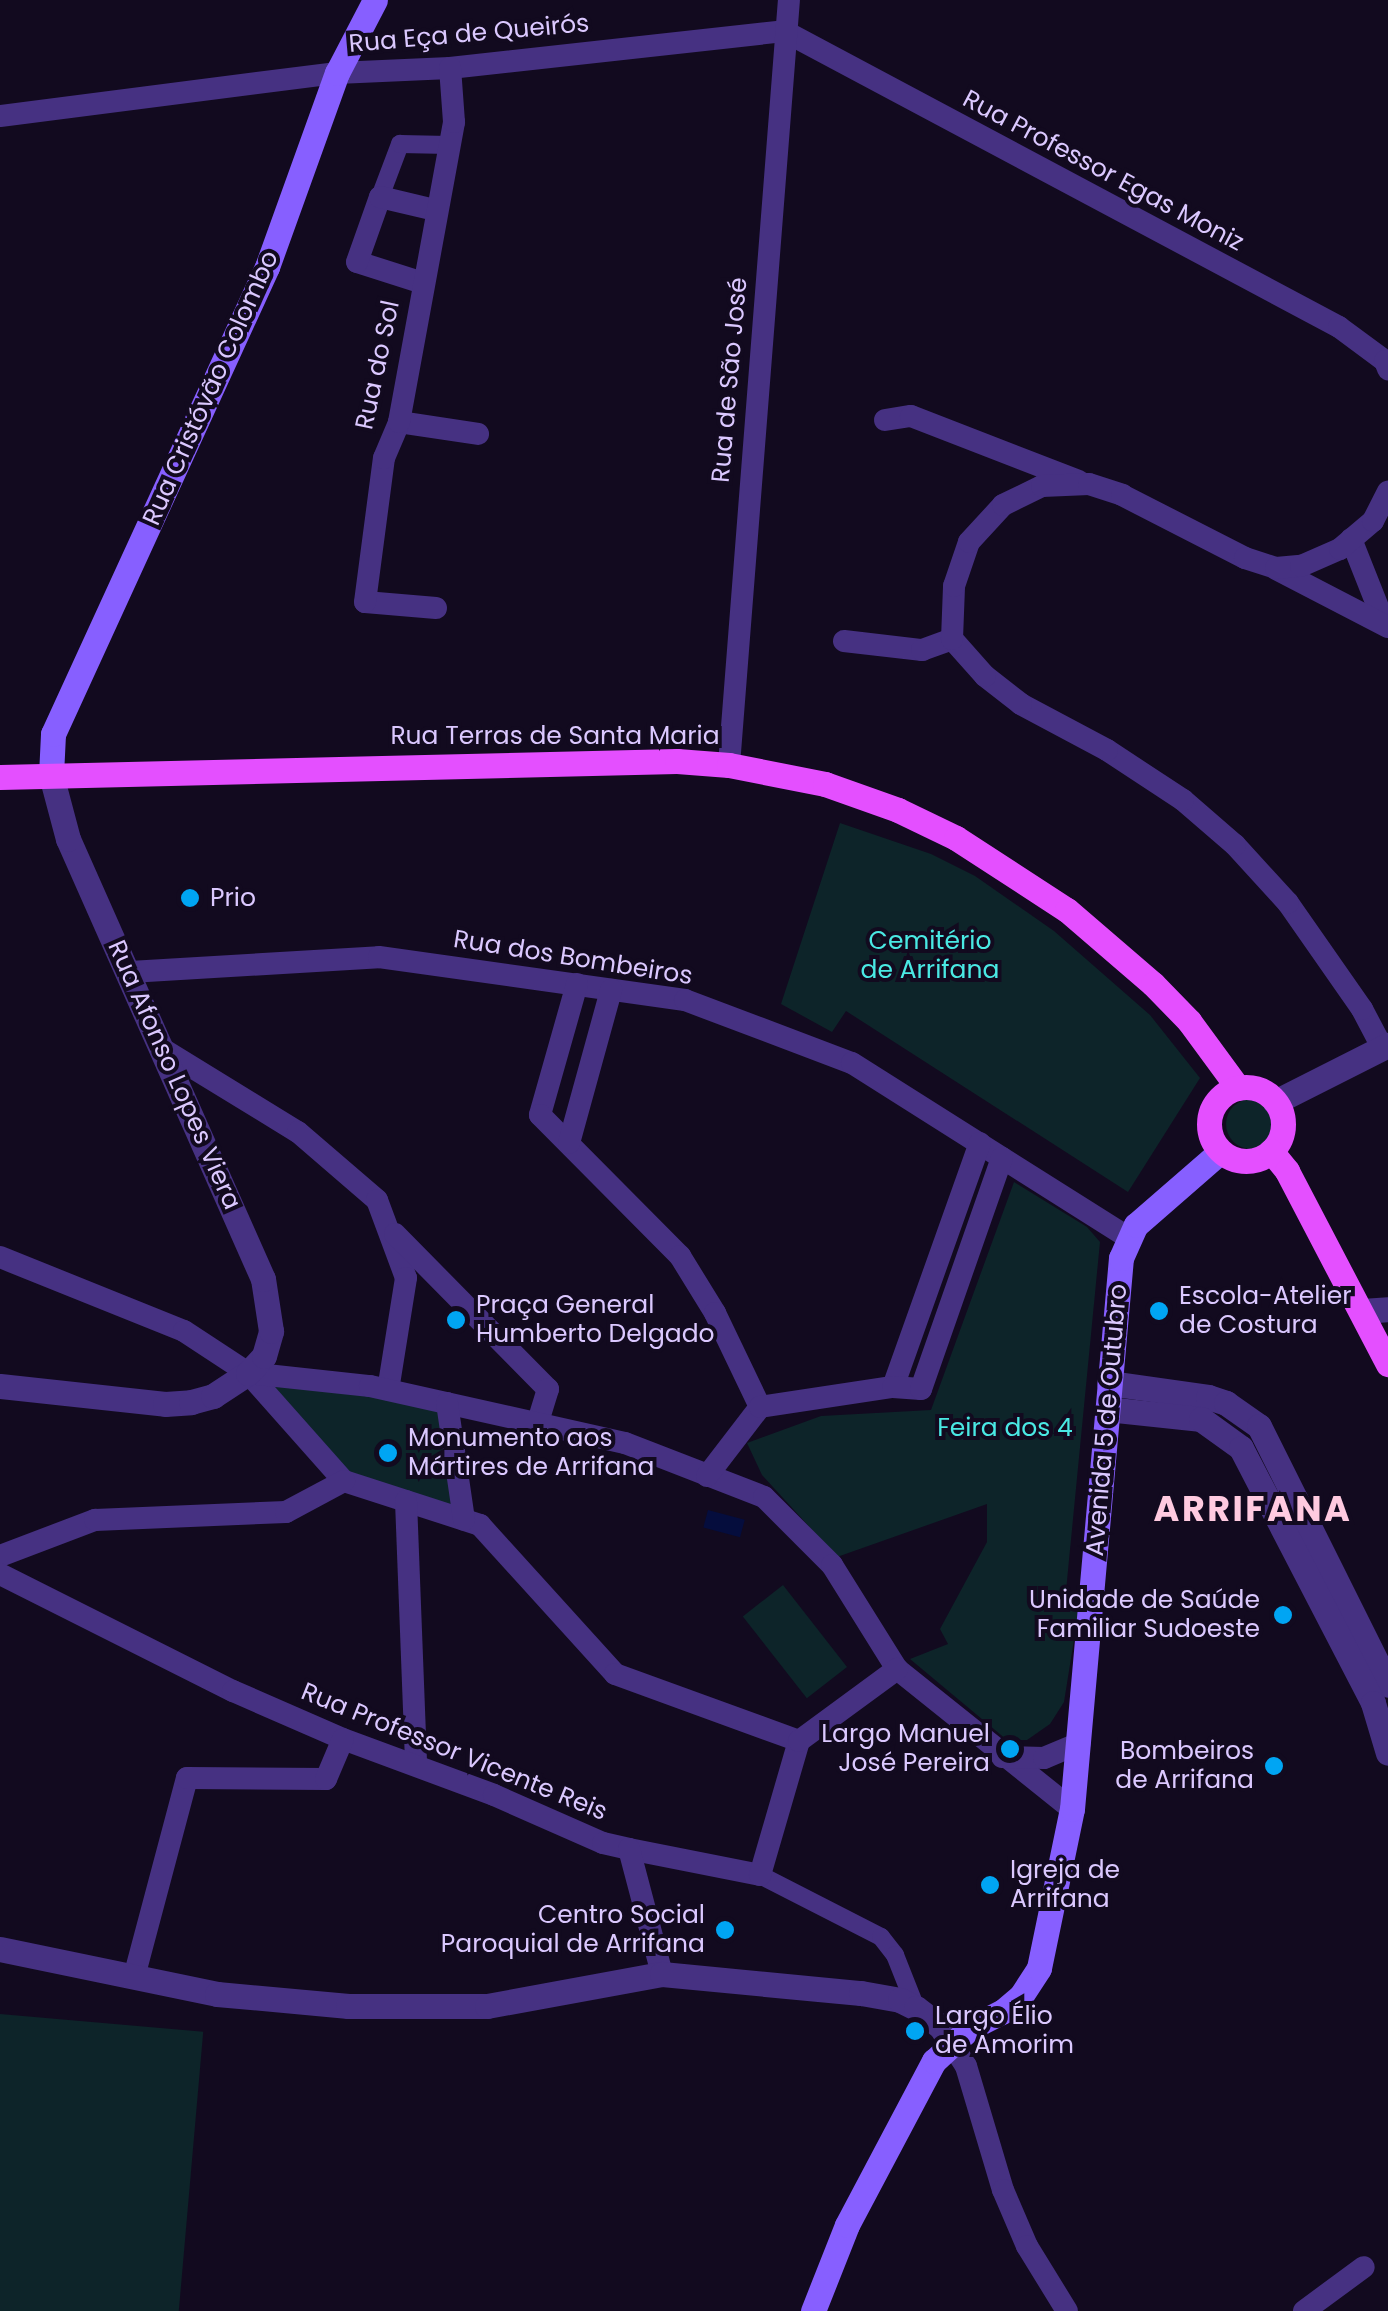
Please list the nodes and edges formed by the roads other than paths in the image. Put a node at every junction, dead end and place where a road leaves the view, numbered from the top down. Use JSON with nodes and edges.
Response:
{"nodes":[{"id":1,"x":374,"y":0,"type":"edge"},
{"id":2,"x":789,"y":0,"type":"edge"},
{"id":3,"x":784,"y":31,"type":"junction"},
{"id":4,"x":450,"y":68,"type":"junction"},
{"id":5,"x":337,"y":72,"type":"junction"},
{"id":6,"x":0,"y":116,"type":"edge"},
{"id":7,"x":449,"y":146,"type":"junction"},
{"id":8,"x":380,"y":197,"type":"junction"},
{"id":9,"x":436,"y":210,"type":"junction"},
{"id":10,"x":423,"y":283,"type":"junction"},
{"id":11,"x":1388,"y":369,"type":"edge"},
{"id":12,"x":886,"y":420,"type":"dead end"},
{"id":13,"x":399,"y":422,"type":"junction"},
{"id":14,"x":478,"y":434,"type":"dead end"},
{"id":15,"x":1089,"y":484,"type":"junction"},
{"id":16,"x":1388,"y":492,"type":"edge"},
{"id":17,"x":1351,"y":540,"type":"junction"},
{"id":18,"x":1276,"y":568,"type":"junction"},
{"id":19,"x":1388,"y":590,"type":"edge"},
{"id":20,"x":436,"y":608,"type":"dead end"},
{"id":21,"x":1386,"y":626,"type":"edge"},
{"id":22,"x":952,"y":638,"type":"junction"},
{"id":23,"x":844,"y":641,"type":"dead end"},
{"id":24,"x":729,"y":765,"type":"junction"},
{"id":25,"x":50,"y":775,"type":"junction"},
{"id":26,"x":0,"y":777,"type":"edge"},
{"id":27,"x":130,"y":972,"type":"junction"},
{"id":28,"x":578,"y":984,"type":"junction"},
{"id":29,"x":611,"y":990,"type":"junction"},
{"id":30,"x":1385,"y":1046,"type":"edge"},
{"id":31,"x":164,"y":1050,"type":"junction"},
{"id":32,"x":1238,"y":1088,"type":"junction"},
{"id":33,"x":1275,"y":1102,"type":"junction"},
{"id":34,"x":569,"y":1142,"type":"junction"},
{"id":35,"x":980,"y":1142,"type":"junction"},
{"id":36,"x":1272,"y":1151,"type":"junction"},
{"id":37,"x":1220,"y":1152,"type":"junction"},
{"id":38,"x":1002,"y":1158,"type":"junction"},
{"id":39,"x":392,"y":1231,"type":"junction"},
{"id":40,"x":1127,"y":1237,"type":"junction"},
{"id":41,"x":0,"y":1257,"type":"edge"},
{"id":42,"x":926,"y":1295,"type":"junction"},
{"id":43,"x":951,"y":1303,"type":"junction"},
{"id":44,"x":1388,"y":1308,"type":"edge"},
{"id":45,"x":1362,"y":1310,"type":"junction"},
{"id":46,"x":1388,"y":1364,"type":"edge"},
{"id":47,"x":248,"y":1373,"type":"junction"},
{"id":48,"x":0,"y":1386,"type":"edge"},
{"id":49,"x":892,"y":1386,"type":"junction"},
{"id":50,"x":388,"y":1390,"type":"junction"},
{"id":51,"x":1108,"y":1396,"type":"junction"},
{"id":52,"x":446,"y":1403,"type":"junction"},
{"id":53,"x":760,"y":1407,"type":"junction"},
{"id":54,"x":540,"y":1415,"type":"dead end"},
{"id":55,"x":707,"y":1476,"type":"junction"},
{"id":56,"x":344,"y":1482,"type":"junction"},
{"id":57,"x":406,"y":1501,"type":"junction"},
{"id":58,"x":464,"y":1520,"type":"junction"},
{"id":59,"x":0,"y":1556,"type":"edge"},
{"id":60,"x":0,"y":1574,"type":"edge"},
{"id":61,"x":897,"y":1669,"type":"junction"},
{"id":62,"x":1388,"y":1685,"type":"edge"},
{"id":63,"x":343,"y":1739,"type":"junction"},
{"id":64,"x":800,"y":1741,"type":"junction"},
{"id":65,"x":1080,"y":1743,"type":"junction"},
{"id":66,"x":1388,"y":1753,"type":"edge"},
{"id":67,"x":1002,"y":1757,"type":"junction"},
{"id":68,"x":416,"y":1764,"type":"junction"},
{"id":69,"x":1072,"y":1809,"type":"junction"},
{"id":70,"x":629,"y":1849,"type":"junction"},
{"id":71,"x":760,"y":1875,"type":"junction"},
{"id":72,"x":0,"y":1949,"type":"edge"},
{"id":73,"x":662,"y":1974,"type":"junction"},
{"id":74,"x":134,"y":1977,"type":"junction"},
{"id":75,"x":916,"y":2008,"type":"junction"},
{"id":76,"x":951,"y":2042,"type":"junction"},
{"id":77,"x":1364,"y":2268,"type":"dead end"},
{"id":78,"x":813,"y":2311,"type":"edge"},
{"id":79,"x":1067,"y":2311,"type":"edge"},
{"id":80,"x":1304,"y":2311,"type":"edge"}],
"edges":[{"from":1,"to":5,"type":"main road","name":"Rua Cristóvão Colombo"},
{"from":2,"to":3,"type":"street","name":"Rua de São José"},
{"from":3,"to":4,"type":"street","name":"Rua Eça de Queirós"},
{"from":3,"to":11,"type":"street","name":"Rua Professor Egas Moniz"},
{"from":3,"to":24,"type":"street","name":"Rua de São José"},
{"from":4,"to":5,"type":"street","name":"Rua Eça de Queirós"},
{"from":4,"to":7,"type":"street","name":"Rua do Sol"},
{"from":5,"to":6,"type":"street","name":"Rua Eça de Queirós"},
{"from":5,"to":25,"type":"main road","name":"Rua Cristóvão Colombo"},
{"from":7,"to":8,"type":"street"},
{"from":7,"to":9,"type":"street","name":"Rua do Sol"},
{"from":8,"to":9,"type":"street"},
{"from":8,"to":10,"type":"street"},
{"from":9,"to":10,"type":"street","name":"Rua do Sol"},
{"from":10,"to":13,"type":"street","name":"Rua do Sol"},
{"from":12,"to":15,"type":"street"},
{"from":13,"to":14,"type":"street"},
{"from":13,"to":20,"type":"street","name":"Rua do Sol"},
{"from":15,"to":18,"type":"street"},
{"from":15,"to":22,"type":"street"},
{"from":16,"to":17,"type":"street"},
{"from":17,"to":18,"type":"street"},
{"from":17,"to":21,"type":"street"},
{"from":18,"to":21,"type":"street"},
{"from":19,"to":21,"type":"street"},
{"from":22,"to":23,"type":"street"},
{"from":22,"to":30,"type":"street"},
{"from":24,"to":25,"type":"main road","name":"Rua Terras de Santa Maria"},
{"from":24,"to":32,"type":"main road","name":"Rua Terras de Santa Maria"},
{"from":25,"to":26,"type":"main road","name":"Rua Terras de Santa Maria"},
{"from":25,"to":27,"type":"street","name":"Rua Afonso Lopes Viera"},
{"from":27,"to":28,"type":"street","name":"Rua dos Bombeiros"},
{"from":27,"to":31,"type":"street","name":"Rua Afonso Lopes Viera"},
{"from":28,"to":29,"type":"street","name":"Rua dos Bombeiros"},
{"from":28,"to":34,"type":"street"},
{"from":29,"to":34,"type":"street"},
{"from":29,"to":35,"type":"street","name":"Rua dos Bombeiros"},
{"from":30,"to":33,"type":"street"},
{"from":31,"to":39,"type":"street"},
{"from":31,"to":47,"type":"street","name":"Rua Afonso Lopes Viera"},
{"from":32,"to":33,"type":"main road"},
{"from":32,"to":37,"type":"main road"},
{"from":33,"to":36,"type":"main road"},
{"from":34,"to":53,"type":"street"},
{"from":35,"to":38,"type":"street","name":"Rua dos Bombeiros"},
{"from":35,"to":42,"type":"street"},
{"from":36,"to":37,"type":"main road"},
{"from":36,"to":45,"type":"main road"},
{"from":37,"to":40,"type":"main road"},
{"from":38,"to":40,"type":"street","name":"Rua dos Bombeiros"},
{"from":38,"to":43,"type":"street"},
{"from":39,"to":50,"type":"street"},
{"from":39,"to":54,"type":"street"},
{"from":40,"to":51,"type":"main road","name":"Avenida 5 de Outubro"},
{"from":41,"to":47,"type":"street"},
{"from":42,"to":43,"type":"street"},
{"from":42,"to":49,"type":"street"},
{"from":43,"to":49,"type":"street"},
{"from":44,"to":45,"type":"street"},
{"from":45,"to":46,"type":"main road"},
{"from":47,"to":48,"type":"street"},
{"from":47,"to":50,"type":"street"},
{"from":47,"to":56,"type":"street"},
{"from":49,"to":53,"type":"street"},
{"from":50,"to":52,"type":"street"},
{"from":51,"to":62,"type":"street"},
{"from":51,"to":65,"type":"main road","name":"Avenida 5 de Outubro"},
{"from":51,"to":66,"type":"street"},
{"from":52,"to":55,"type":"street"},
{"from":52,"to":58,"type":"street"},
{"from":53,"to":55,"type":"street"},
{"from":55,"to":61,"type":"street"},
{"from":56,"to":57,"type":"street"},
{"from":56,"to":59,"type":"street"},
{"from":57,"to":58,"type":"street"},
{"from":57,"to":68,"type":"street"},
{"from":58,"to":64,"type":"street"},
{"from":60,"to":63,"type":"street","name":"Rua Professor Vicente Reis"},
{"from":61,"to":64,"type":"street"},
{"from":61,"to":67,"type":"street"},
{"from":63,"to":68,"type":"street","name":"Rua Professor Vicente Reis"},
{"from":63,"to":74,"type":"street"},
{"from":64,"to":71,"type":"street"},
{"from":65,"to":67,"type":"street"},
{"from":65,"to":69,"type":"main road","name":"Avenida 5 de Outubro"},
{"from":67,"to":69,"type":"street"},
{"from":68,"to":70,"type":"street","name":"Rua Professor Vicente Reis"},
{"from":69,"to":76,"type":"main road","name":"Avenida 5 de Outubro"},
{"from":70,"to":71,"type":"street","name":"Rua Professor Vicente Reis"},
{"from":70,"to":73,"type":"street"},
{"from":71,"to":75,"type":"street","name":"Rua Professor Vicente Reis"},
{"from":72,"to":74,"type":"street"},
{"from":73,"to":74,"type":"street"},
{"from":73,"to":75,"type":"street"},
{"from":75,"to":76,"type":"street"},
{"from":76,"to":78,"type":"main road"},
{"from":76,"to":79,"type":"street"},
{"from":77,"to":80,"type":"street"}]}
